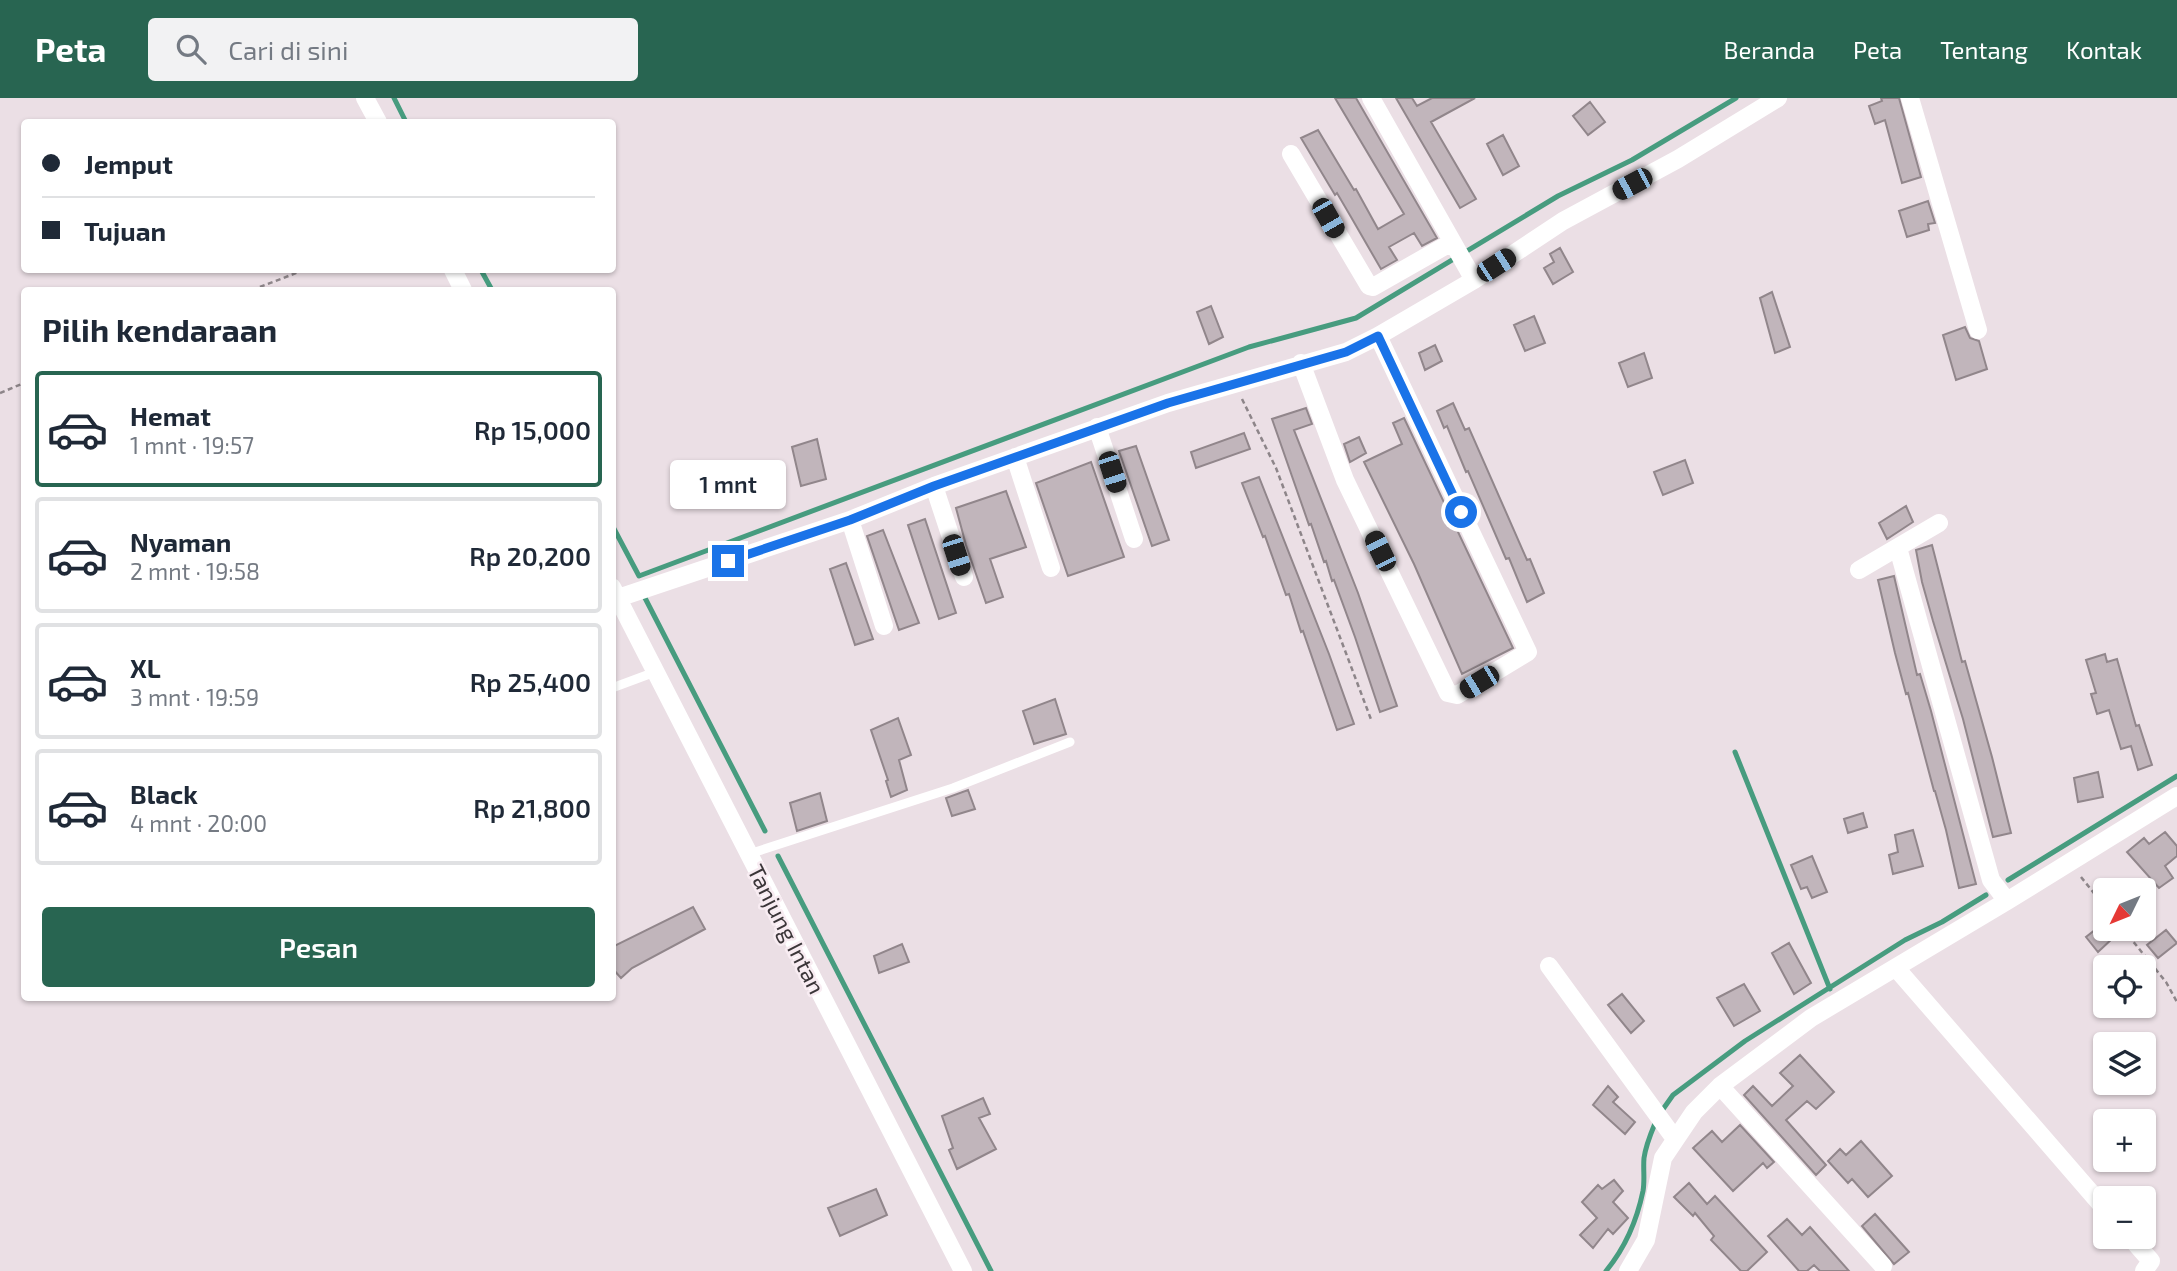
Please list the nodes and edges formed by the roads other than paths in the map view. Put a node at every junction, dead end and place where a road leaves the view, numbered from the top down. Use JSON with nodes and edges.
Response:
{"nodes":[{"id":1,"x":365,"y":98,"type":"edge"},
{"id":2,"x":1371,"y":98,"type":"edge"},
{"id":3,"x":1778,"y":98,"type":"edge"},
{"id":4,"x":1910,"y":98,"type":"edge"},
{"id":5,"x":376,"y":119,"type":"edge"},
{"id":6,"x":1291,"y":154,"type":"dead end"},
{"id":7,"x":1453,"y":245,"type":"junction"},
{"id":8,"x":1470,"y":274,"type":"junction"},
{"id":9,"x":1978,"y":330,"type":"dead end"},
{"id":10,"x":1378,"y":336,"type":"junction"},
{"id":11,"x":1301,"y":363,"type":"junction"},
{"id":12,"x":1097,"y":427,"type":"junction"},
{"id":13,"x":1015,"y":457,"type":"junction"},
{"id":14,"x":934,"y":486,"type":"junction"},
{"id":15,"x":850,"y":520,"type":"junction"},
{"id":16,"x":1939,"y":523,"type":"dead end"},
{"id":17,"x":1134,"y":539,"type":"dead end"},
{"id":18,"x":1898,"y":548,"type":"junction"},
{"id":19,"x":1051,"y":568,"type":"dead end"},
{"id":20,"x":1859,"y":569,"type":"dead end"},
{"id":21,"x":964,"y":578,"type":"dead end"},
{"id":22,"x":616,"y":593,"type":"edge"},
{"id":23,"x":616,"y":595,"type":"edge"},
{"id":24,"x":884,"y":625,"type":"dead end"},
{"id":25,"x":656,"y":672,"type":"junction"},
{"id":26,"x":616,"y":687,"type":"edge"},
{"id":27,"x":1070,"y":742,"type":"dead end"},
{"id":28,"x":2177,"y":796,"type":"edge"},
{"id":29,"x":749,"y":854,"type":"junction"},
{"id":30,"x":2007,"y":901,"type":"junction"},
{"id":31,"x":1549,"y":965,"type":"dead end"},
{"id":32,"x":1896,"y":968,"type":"junction"},
{"id":33,"x":1720,"y":1086,"type":"junction"},
{"id":34,"x":1675,"y":1139,"type":"junction"},
{"id":35,"x":2093,"y":1195,"type":"edge"},
{"id":36,"x":2140,"y":1249,"type":"edge"},
{"id":37,"x":1883,"y":1266,"type":"dead end"},
{"id":38,"x":963,"y":1271,"type":"edge"},
{"id":39,"x":1628,"y":1271,"type":"edge"},
{"id":40,"x":2144,"y":1271,"type":"edge"}],
"edges":[{"from":1,"to":5,"type":"street"},
{"from":2,"to":7,"type":"street"},
{"from":3,"to":8,"type":"street"},
{"from":4,"to":9,"type":"street"},
{"from":6,"to":7,"type":"street"},
{"from":7,"to":8,"type":"street"},
{"from":8,"to":10,"type":"street"},
{"from":10,"to":11,"type":"street"},
{"from":10,"to":11,"type":"street"},
{"from":11,"to":12,"type":"street"},
{"from":12,"to":13,"type":"street"},
{"from":12,"to":17,"type":"street"},
{"from":13,"to":14,"type":"street"},
{"from":13,"to":19,"type":"street"},
{"from":14,"to":15,"type":"street"},
{"from":14,"to":21,"type":"street"},
{"from":15,"to":22,"type":"street"},
{"from":15,"to":24,"type":"street"},
{"from":16,"to":18,"type":"street"},
{"from":18,"to":20,"type":"street"},
{"from":18,"to":30,"type":"street"},
{"from":23,"to":25,"type":"street","name":"Tanjung Intan"},
{"from":25,"to":26,"type":"lane"},
{"from":25,"to":29,"type":"street","name":"Tanjung Intan"},
{"from":27,"to":29,"type":"lane"},
{"from":28,"to":30,"type":"street"},
{"from":29,"to":38,"type":"street","name":"Tanjung Intan"},
{"from":30,"to":32,"type":"street"},
{"from":31,"to":34,"type":"street"},
{"from":32,"to":33,"type":"street"},
{"from":32,"to":35,"type":"street"},
{"from":33,"to":34,"type":"street"},
{"from":33,"to":37,"type":"street"},
{"from":34,"to":39,"type":"street"},
{"from":36,"to":40,"type":"street"}]}
